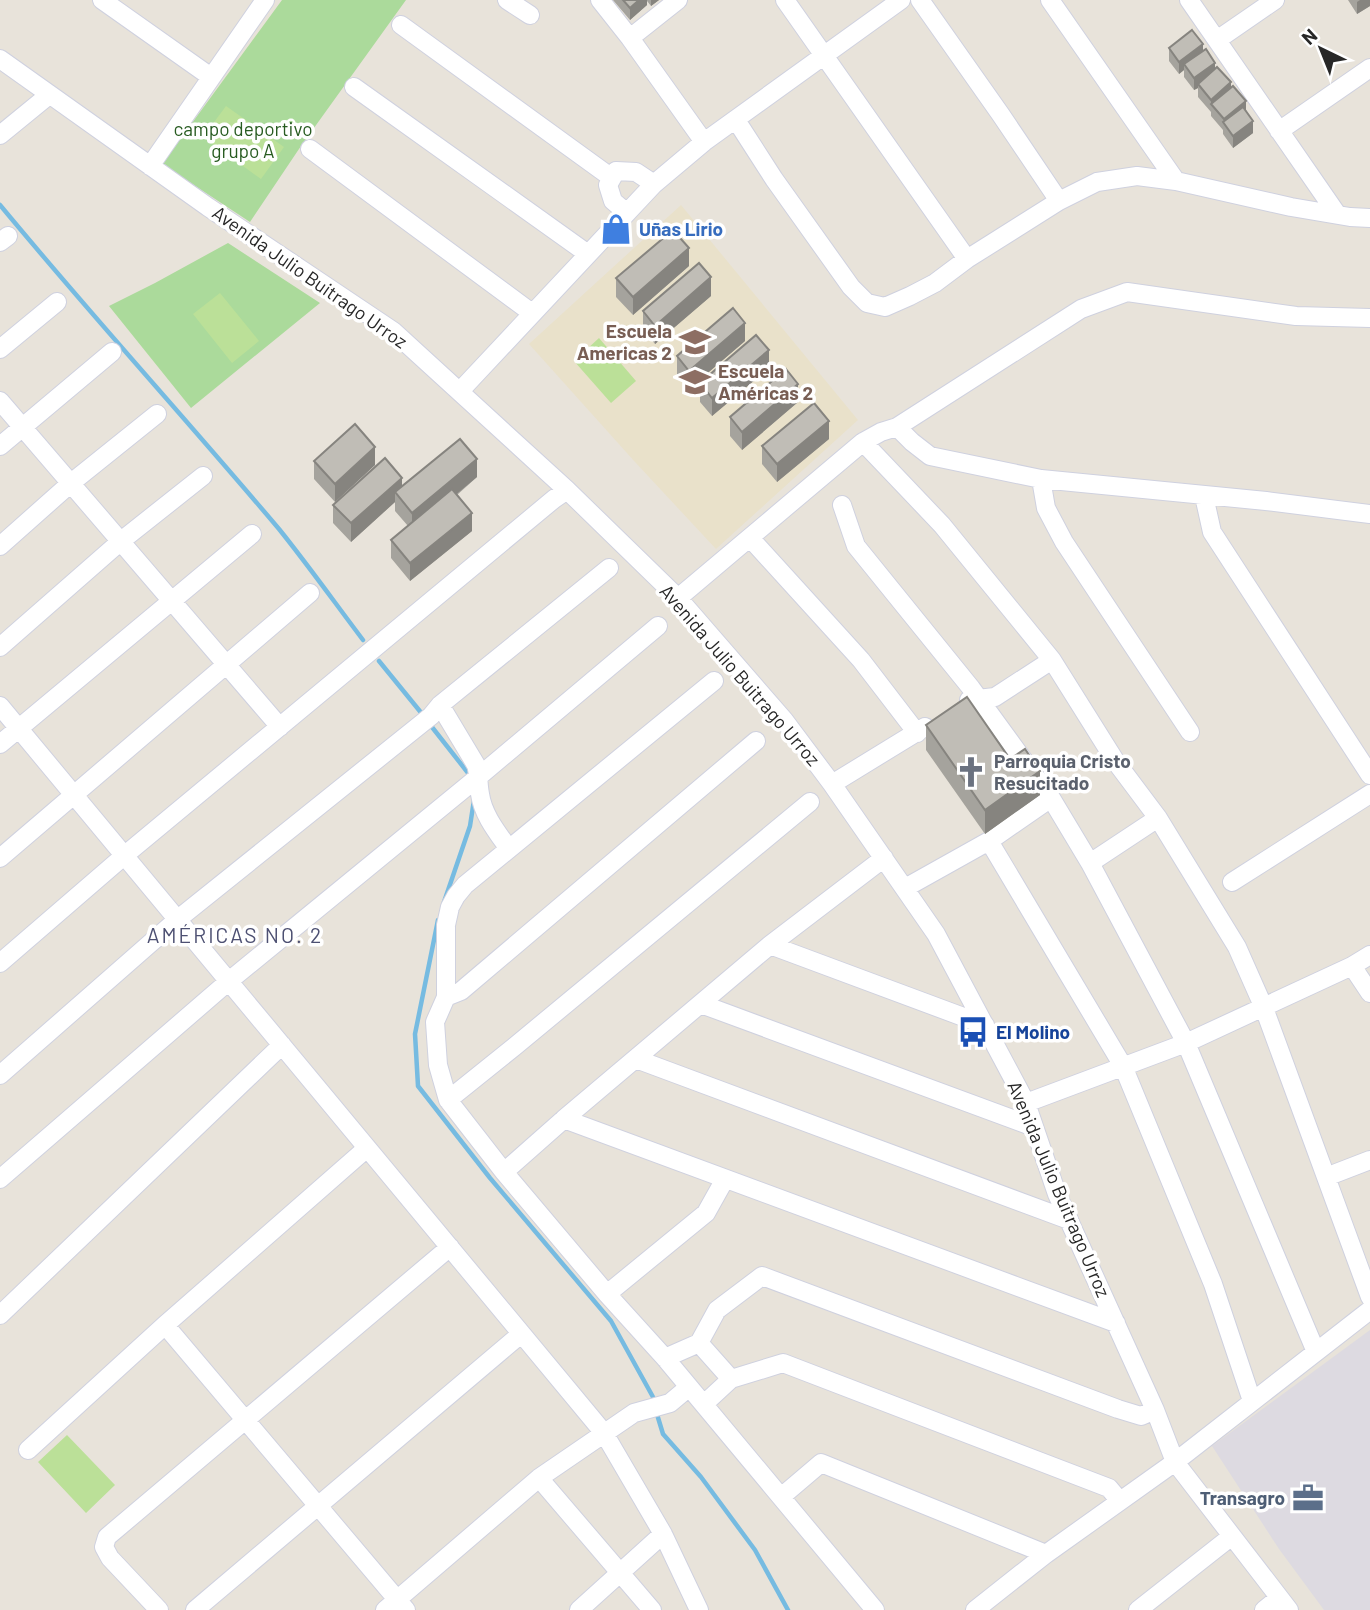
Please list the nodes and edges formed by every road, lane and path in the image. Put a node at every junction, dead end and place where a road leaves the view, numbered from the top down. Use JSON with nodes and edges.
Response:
{"nodes":[{"id":1,"x":103,"y":0,"type":"edge"},
{"id":2,"x":507,"y":0,"type":"edge"},
{"id":3,"x":600,"y":0,"type":"edge"},
{"id":4,"x":678,"y":0,"type":"edge"},
{"id":5,"x":785,"y":0,"type":"edge"},
{"id":6,"x":901,"y":0,"type":"edge"},
{"id":7,"x":920,"y":0,"type":"edge"},
{"id":8,"x":1050,"y":0,"type":"edge"},
{"id":9,"x":1189,"y":0,"type":"edge"},
{"id":10,"x":1275,"y":0,"type":"edge"},
{"id":11,"x":255,"y":3,"type":"edge"},
{"id":12,"x":530,"y":15,"type":"dead end"},
{"id":13,"x":401,"y":25,"type":"dead end"},
{"id":14,"x":629,"y":38,"type":"junction"},
{"id":15,"x":1217,"y":40,"type":"junction"},
{"id":16,"x":822,"y":55,"type":"junction"},
{"id":17,"x":0,"y":59,"type":"edge"},
{"id":18,"x":1370,"y":68,"type":"edge"},
{"id":19,"x":211,"y":77,"type":"junction"},
{"id":20,"x":354,"y":87,"type":"dead end"},
{"id":21,"x":49,"y":95,"type":"junction"},
{"id":22,"x":736,"y":120,"type":"junction"},
{"id":23,"x":1279,"y":131,"type":"junction"},
{"id":24,"x":0,"y":135,"type":"edge"},
{"id":25,"x":704,"y":142,"type":"junction"},
{"id":26,"x":310,"y":149,"type":"dead end"},
{"id":27,"x":150,"y":166,"type":"junction"},
{"id":28,"x":612,"y":178,"type":"junction"},
{"id":29,"x":1176,"y":181,"type":"junction"},
{"id":30,"x":654,"y":184,"type":"junction"},
{"id":31,"x":1059,"y":201,"type":"junction"},
{"id":32,"x":1370,"y":204,"type":"edge"},
{"id":33,"x":627,"y":213,"type":"junction"},
{"id":34,"x":1344,"y":216,"type":"junction"},
{"id":35,"x":1370,"y":218,"type":"edge"},
{"id":36,"x":588,"y":254,"type":"junction"},
{"id":37,"x":967,"y":259,"type":"junction"},
{"id":38,"x":57,"y":302,"type":"dead end"},
{"id":39,"x":532,"y":313,"type":"junction"},
{"id":40,"x":1370,"y":318,"type":"edge"},
{"id":41,"x":0,"y":349,"type":"edge"},
{"id":42,"x":112,"y":352,"type":"dead end"},
{"id":43,"x":460,"y":391,"type":"junction"},
{"id":44,"x":0,"y":401,"type":"edge"},
{"id":45,"x":158,"y":414,"type":"dead end"},
{"id":46,"x":23,"y":427,"type":"junction"},
{"id":47,"x":897,"y":427,"type":"junction"},
{"id":48,"x":863,"y":442,"type":"junction"},
{"id":49,"x":0,"y":446,"type":"edge"},
{"id":50,"x":203,"y":476,"type":"dead end"},
{"id":51,"x":1041,"y":479,"type":"junction"},
{"id":52,"x":71,"y":483,"type":"junction"},
{"id":53,"x":1204,"y":496,"type":"junction"},
{"id":54,"x":555,"y":498,"type":"junction"},
{"id":55,"x":842,"y":505,"type":"dead end"},
{"id":56,"x":1370,"y":514,"type":"edge"},
{"id":57,"x":252,"y":534,"type":"dead end"},
{"id":58,"x":750,"y":538,"type":"junction"},
{"id":59,"x":121,"y":541,"type":"junction"},
{"id":60,"x":0,"y":546,"type":"edge"},
{"id":61,"x":609,"y":568,"type":"dead end"},
{"id":62,"x":310,"y":593,"type":"dead end"},
{"id":63,"x":678,"y":598,"type":"junction"},
{"id":64,"x":172,"y":601,"type":"junction"},
{"id":65,"x":658,"y":626,"type":"dead end"},
{"id":66,"x":0,"y":648,"type":"edge"},
{"id":67,"x":1052,"y":660,"type":"junction"},
{"id":68,"x":227,"y":664,"type":"junction"},
{"id":69,"x":714,"y":681,"type":"dead end"},
{"id":70,"x":978,"y":698,"type":"junction"},
{"id":71,"x":0,"y":706,"type":"edge"},
{"id":72,"x":429,"y":716,"type":"junction"},
{"id":73,"x":281,"y":727,"type":"junction"},
{"id":74,"x":19,"y":728,"type":"junction"},
{"id":75,"x":1190,"y":732,"type":"dead end"},
{"id":76,"x":917,"y":733,"type":"junction"},
{"id":77,"x":756,"y":741,"type":"dead end"},
{"id":78,"x":0,"y":744,"type":"edge"},
{"id":79,"x":1370,"y":775,"type":"edge"},
{"id":80,"x":478,"y":777,"type":"junction"},
{"id":81,"x":832,"y":784,"type":"junction"},
{"id":82,"x":1370,"y":794,"type":"edge"},
{"id":83,"x":74,"y":795,"type":"junction"},
{"id":84,"x":1051,"y":798,"type":"junction"},
{"id":85,"x":810,"y":802,"type":"dead end"},
{"id":86,"x":1158,"y":818,"type":"junction"},
{"id":87,"x":989,"y":841,"type":"junction"},
{"id":88,"x":509,"y":849,"type":"junction"},
{"id":89,"x":125,"y":855,"type":"junction"},
{"id":90,"x":0,"y":858,"type":"edge"},
{"id":91,"x":884,"y":858,"type":"junction"},
{"id":92,"x":1090,"y":863,"type":"junction"},
{"id":93,"x":1232,"y":882,"type":"dead end"},
{"id":94,"x":905,"y":888,"type":"junction"},
{"id":95,"x":178,"y":919,"type":"junction"},
{"id":96,"x":770,"y":946,"type":"junction"},
{"id":97,"x":1370,"y":955,"type":"edge"},
{"id":98,"x":0,"y":963,"type":"edge"},
{"id":99,"x":1352,"y":966,"type":"junction"},
{"id":100,"x":229,"y":981,"type":"junction"},
{"id":101,"x":1370,"y":993,"type":"edge"},
{"id":102,"x":446,"y":997,"type":"junction"},
{"id":103,"x":701,"y":1004,"type":"junction"},
{"id":104,"x":1264,"y":1008,"type":"junction"},
{"id":105,"x":985,"y":1025,"type":"junction"},
{"id":106,"x":1186,"y":1043,"type":"junction"},
{"id":107,"x":282,"y":1045,"type":"junction"},
{"id":108,"x":636,"y":1059,"type":"junction"},
{"id":109,"x":1123,"y":1066,"type":"junction"},
{"id":110,"x":0,"y":1075,"type":"edge"},
{"id":111,"x":448,"y":1100,"type":"junction"},
{"id":112,"x":1026,"y":1103,"type":"junction"},
{"id":113,"x":564,"y":1119,"type":"junction"},
{"id":114,"x":1034,"y":1127,"type":"junction"},
{"id":115,"x":368,"y":1148,"type":"junction"},
{"id":116,"x":1370,"y":1160,"type":"edge"},
{"id":117,"x":504,"y":1172,"type":"junction"},
{"id":118,"x":1326,"y":1177,"type":"junction"},
{"id":119,"x":0,"y":1179,"type":"edge"},
{"id":120,"x":725,"y":1179,"type":"junction"},
{"id":121,"x":1069,"y":1220,"type":"junction"},
{"id":122,"x":450,"y":1248,"type":"junction"},
{"id":123,"x":607,"y":1294,"type":"junction"},
{"id":124,"x":1370,"y":1297,"type":"edge"},
{"id":125,"x":1370,"y":1310,"type":"edge"},
{"id":126,"x":0,"y":1315,"type":"edge"},
{"id":127,"x":1116,"y":1323,"type":"junction"},
{"id":128,"x":165,"y":1325,"type":"junction"},
{"id":129,"x":521,"y":1334,"type":"junction"},
{"id":130,"x":699,"y":1343,"type":"junction"},
{"id":131,"x":1316,"y":1352,"type":"junction"},
{"id":132,"x":666,"y":1358,"type":"junction"},
{"id":133,"x":731,"y":1379,"type":"junction"},
{"id":134,"x":690,"y":1387,"type":"junction"},
{"id":135,"x":1252,"y":1401,"type":"junction"},
{"id":136,"x":704,"y":1404,"type":"junction"},
{"id":137,"x":1155,"y":1410,"type":"junction"},
{"id":138,"x":245,"y":1420,"type":"junction"},
{"id":139,"x":604,"y":1433,"type":"junction"},
{"id":140,"x":28,"y":1450,"type":"dead end"},
{"id":141,"x":1175,"y":1462,"type":"junction"},
{"id":142,"x":539,"y":1478,"type":"junction"},
{"id":143,"x":781,"y":1497,"type":"junction"},
{"id":144,"x":1119,"y":1500,"type":"junction"},
{"id":145,"x":318,"y":1507,"type":"junction"},
{"id":146,"x":663,"y":1534,"type":"junction"},
{"id":147,"x":1232,"y":1536,"type":"junction"},
{"id":148,"x":1046,"y":1554,"type":"junction"},
{"id":149,"x":620,"y":1572,"type":"junction"},
{"id":150,"x":1284,"y":1604,"type":"edge"},
{"id":151,"x":397,"y":1607,"type":"edge"},
{"id":152,"x":159,"y":1610,"type":"edge"},
{"id":153,"x":195,"y":1610,"type":"edge"},
{"id":154,"x":579,"y":1610,"type":"edge"},
{"id":155,"x":652,"y":1610,"type":"edge"},
{"id":156,"x":699,"y":1610,"type":"edge"},
{"id":157,"x":875,"y":1610,"type":"edge"},
{"id":158,"x":975,"y":1610,"type":"edge"},
{"id":159,"x":1138,"y":1610,"type":"edge"},
{"id":160,"x":1264,"y":1610,"type":"edge"}],
"edges":[{"from":1,"to":19,"type":"street"},
{"from":2,"to":12,"type":"street"},
{"from":3,"to":14,"type":"street"},
{"from":4,"to":14,"type":"street"},
{"from":5,"to":16,"type":"street"},
{"from":6,"to":16,"type":"street"},
{"from":7,"to":31,"type":"street"},
{"from":8,"to":29,"type":"street"},
{"from":9,"to":15,"type":"street"},
{"from":10,"to":15,"type":"street"},
{"from":11,"to":19,"type":"street"},
{"from":13,"to":28,"type":"street"},
{"from":14,"to":25,"type":"street"},
{"from":15,"to":23,"type":"street"},
{"from":16,"to":22,"type":"street"},
{"from":16,"to":37,"type":"street"},
{"from":17,"to":21,"type":"street","name":"Avenida Julio Buitrago Urroz"},
{"from":18,"to":23,"type":"street"},
{"from":19,"to":27,"type":"street"},
{"from":20,"to":36,"type":"street"},
{"from":21,"to":24,"type":"street"},
{"from":21,"to":27,"type":"street","name":"Avenida Julio Buitrago Urroz"},
{"from":22,"to":25,"type":"street"},
{"from":22,"to":37,"type":"street"},
{"from":23,"to":34,"type":"street"},
{"from":25,"to":30,"type":"street"},
{"from":26,"to":39,"type":"street"},
{"from":27,"to":43,"type":"street","name":"Avenida Julio Buitrago Urroz"},
{"from":28,"to":30,"type":"street"},
{"from":28,"to":33,"type":"street"},
{"from":29,"to":31,"type":"street"},
{"from":29,"to":34,"type":"street"},
{"from":30,"to":33,"type":"street"},
{"from":31,"to":37,"type":"street"},
{"from":32,"to":34,"type":"street"},
{"from":33,"to":36,"type":"street"},
{"from":34,"to":35,"type":"street"},
{"from":36,"to":39,"type":"street"},
{"from":38,"to":41,"type":"street"},
{"from":39,"to":43,"type":"street"},
{"from":40,"to":47,"type":"street"},
{"from":42,"to":46,"type":"street"},
{"from":43,"to":54,"type":"street","name":"Avenida Julio Buitrago Urroz"},
{"from":44,"to":46,"type":"street"},
{"from":45,"to":52,"type":"street"},
{"from":46,"to":49,"type":"street"},
{"from":46,"to":52,"type":"street"},
{"from":47,"to":48,"type":"street"},
{"from":47,"to":51,"type":"street"},
{"from":48,"to":58,"type":"street"},
{"from":48,"to":67,"type":"street"},
{"from":50,"to":59,"type":"street"},
{"from":51,"to":53,"type":"street"},
{"from":51,"to":75,"type":"street"},
{"from":52,"to":59,"type":"street"},
{"from":52,"to":60,"type":"street"},
{"from":53,"to":56,"type":"street"},
{"from":53,"to":79,"type":"street"},
{"from":54,"to":63,"type":"street","name":"Avenida Julio Buitrago Urroz"},
{"from":54,"to":73,"type":"street"},
{"from":55,"to":70,"type":"street"},
{"from":57,"to":64,"type":"street"},
{"from":58,"to":63,"type":"street"},
{"from":58,"to":76,"type":"street"},
{"from":59,"to":64,"type":"street"},
{"from":59,"to":66,"type":"street"},
{"from":61,"to":72,"type":"street"},
{"from":62,"to":68,"type":"street"},
{"from":63,"to":81,"type":"street","name":"Avenida Julio Buitrago Urroz"},
{"from":64,"to":68,"type":"street"},
{"from":64,"to":74,"type":"street"},
{"from":65,"to":80,"type":"street"},
{"from":67,"to":70,"type":"street"},
{"from":67,"to":86,"type":"street"},
{"from":68,"to":73,"type":"street"},
{"from":68,"to":83,"type":"street"},
{"from":69,"to":88,"type":"street"},
{"from":70,"to":76,"type":"street"},
{"from":70,"to":84,"type":"street"},
{"from":71,"to":74,"type":"street"},
{"from":72,"to":80,"type":"street"},
{"from":72,"to":95,"type":"street"},
{"from":73,"to":89,"type":"street"},
{"from":74,"to":78,"type":"street"},
{"from":74,"to":83,"type":"street"},
{"from":76,"to":81,"type":"street"},
{"from":77,"to":102,"type":"street"},
{"from":80,"to":88,"type":"street"},
{"from":80,"to":100,"type":"street"},
{"from":81,"to":91,"type":"street","name":"Avenida Julio Buitrago Urroz"},
{"from":82,"to":93,"type":"street"},
{"from":83,"to":89,"type":"street"},
{"from":83,"to":90,"type":"street"},
{"from":84,"to":87,"type":"street"},
{"from":84,"to":92,"type":"street"},
{"from":85,"to":111,"type":"street"},
{"from":86,"to":92,"type":"street"},
{"from":86,"to":104,"type":"street"},
{"from":87,"to":94,"type":"street"},
{"from":87,"to":109,"type":"street"},
{"from":88,"to":102,"type":"street"},
{"from":89,"to":95,"type":"street"},
{"from":89,"to":98,"type":"street"},
{"from":91,"to":94,"type":"street","name":"Avenida Julio Buitrago Urroz"},
{"from":91,"to":96,"type":"street"},
{"from":92,"to":106,"type":"street"},
{"from":94,"to":105,"type":"street","name":"Avenida Julio Buitrago Urroz"},
{"from":95,"to":100,"type":"street"},
{"from":95,"to":110,"type":"street"},
{"from":96,"to":103,"type":"street"},
{"from":96,"to":105,"type":"street"},
{"from":97,"to":99,"type":"street"},
{"from":99,"to":101,"type":"street"},
{"from":99,"to":104,"type":"street"},
{"from":100,"to":107,"type":"street"},
{"from":100,"to":119,"type":"street"},
{"from":102,"to":111,"type":"street"},
{"from":103,"to":108,"type":"street"},
{"from":103,"to":114,"type":"street"},
{"from":104,"to":106,"type":"street"},
{"from":104,"to":118,"type":"street"},
{"from":105,"to":112,"type":"street","name":"Avenida Julio Buitrago Urroz"},
{"from":106,"to":109,"type":"street"},
{"from":106,"to":131,"type":"street"},
{"from":107,"to":115,"type":"street"},
{"from":107,"to":126,"type":"street"},
{"from":108,"to":113,"type":"street"},
{"from":108,"to":121,"type":"street"},
{"from":109,"to":112,"type":"street"},
{"from":109,"to":135,"type":"street"},
{"from":111,"to":117,"type":"street"},
{"from":112,"to":114,"type":"street","name":"Avenida Julio Buitrago Urroz"},
{"from":113,"to":117,"type":"street"},
{"from":113,"to":120,"type":"street"},
{"from":114,"to":121,"type":"street","name":"Avenida Julio Buitrago Urroz"},
{"from":115,"to":122,"type":"street"},
{"from":115,"to":128,"type":"street"},
{"from":116,"to":118,"type":"street"},
{"from":117,"to":123,"type":"street"},
{"from":118,"to":124,"type":"street"},
{"from":120,"to":123,"type":"street"},
{"from":120,"to":127,"type":"street"},
{"from":121,"to":127,"type":"street","name":"Avenida Julio Buitrago Urroz"},
{"from":122,"to":129,"type":"street"},
{"from":122,"to":138,"type":"street"},
{"from":123,"to":132,"type":"street"},
{"from":125,"to":131,"type":"street"},
{"from":127,"to":137,"type":"street","name":"Avenida Julio Buitrago Urroz"},
{"from":128,"to":138,"type":"street"},
{"from":128,"to":140,"type":"street"},
{"from":129,"to":139,"type":"street"},
{"from":129,"to":145,"type":"street"},
{"from":130,"to":132,"type":"street"},
{"from":130,"to":133,"type":"street"},
{"from":130,"to":137,"type":"street"},
{"from":131,"to":135,"type":"street"},
{"from":132,"to":134,"type":"street"},
{"from":133,"to":136,"type":"street"},
{"from":133,"to":144,"type":"street"},
{"from":134,"to":136,"type":"street"},
{"from":134,"to":139,"type":"street"},
{"from":135,"to":141,"type":"street"},
{"from":136,"to":143,"type":"street"},
{"from":137,"to":141,"type":"street","name":"Avenida Julio Buitrago Urroz"},
{"from":138,"to":145,"type":"street"},
{"from":138,"to":152,"type":"street"},
{"from":139,"to":142,"type":"street"},
{"from":139,"to":146,"type":"street"},
{"from":141,"to":144,"type":"street"},
{"from":141,"to":147,"type":"street","name":"Avenida Julio Buitrago Urroz"},
{"from":142,"to":149,"type":"street"},
{"from":142,"to":151,"type":"street"},
{"from":143,"to":148,"type":"street"},
{"from":143,"to":157,"type":"street"},
{"from":144,"to":148,"type":"street"},
{"from":145,"to":151,"type":"street"},
{"from":145,"to":153,"type":"street"},
{"from":146,"to":149,"type":"street"},
{"from":146,"to":156,"type":"street"},
{"from":147,"to":150,"type":"street","name":"Avenida Julio Buitrago Urroz"},
{"from":147,"to":159,"type":"street"},
{"from":148,"to":158,"type":"street"},
{"from":149,"to":154,"type":"street"},
{"from":149,"to":155,"type":"street"},
{"from":150,"to":160,"type":"street"}]}
